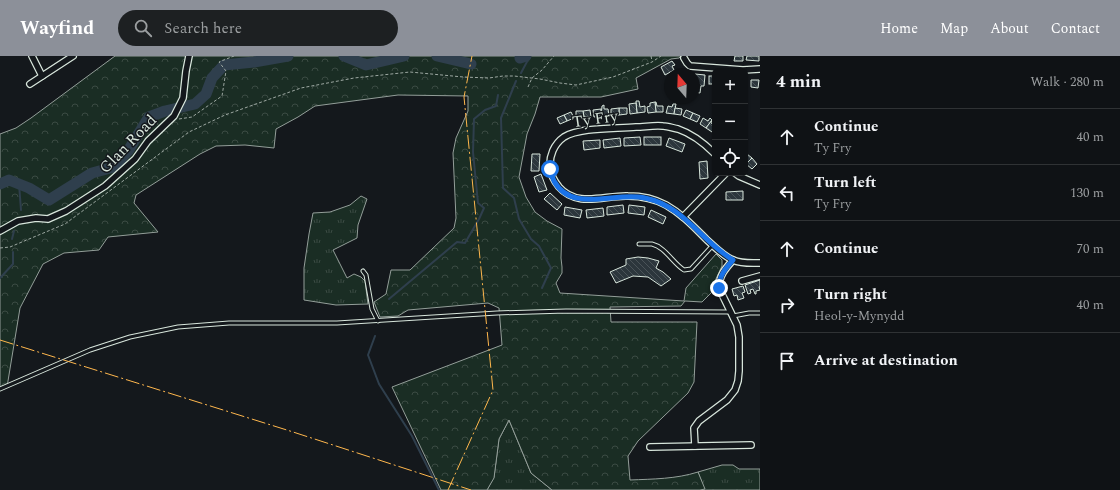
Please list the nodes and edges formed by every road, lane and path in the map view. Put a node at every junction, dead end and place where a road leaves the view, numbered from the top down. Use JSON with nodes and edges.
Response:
{"nodes":[{"id":1,"x":32,"y":56,"type":"edge"},
{"id":2,"x":73,"y":56,"type":"edge"},
{"id":3,"x":189,"y":56,"type":"edge"},
{"id":4,"x":234,"y":56,"type":"edge"},
{"id":5,"x":554,"y":56,"type":"edge"},
{"id":6,"x":652,"y":56,"type":"edge"},
{"id":7,"x":662,"y":56,"type":"edge"},
{"id":8,"x":684,"y":58,"type":"dead end"},
{"id":9,"x":652,"y":62,"type":"junction"},
{"id":10,"x":760,"y":69,"type":"edge"},
{"id":11,"x":42,"y":76,"type":"junction"},
{"id":12,"x":532,"y":78,"type":"junction"},
{"id":13,"x":30,"y":84,"type":"dead end"},
{"id":14,"x":528,"y":87,"type":"dead end"},
{"id":15,"x":218,"y":118,"type":"dead end"},
{"id":16,"x":180,"y":119,"type":"dead end"},
{"id":17,"x":712,"y":151,"type":"edge"},
{"id":18,"x":723,"y":176,"type":"edge"},
{"id":19,"x":739,"y":176,"type":"edge"},
{"id":20,"x":760,"y":186,"type":"edge"},
{"id":21,"x":683,"y":217,"type":"junction"},
{"id":22,"x":0,"y":230,"type":"edge"},
{"id":23,"x":639,"y":244,"type":"dead end"},
{"id":24,"x":713,"y":245,"type":"junction"},
{"id":25,"x":733,"y":260,"type":"junction"},
{"id":26,"x":760,"y":263,"type":"edge"},
{"id":27,"x":363,"y":271,"type":"dead end"},
{"id":28,"x":760,"y":276,"type":"edge"},
{"id":29,"x":742,"y":281,"type":"dead end"},
{"id":30,"x":760,"y":313,"type":"edge"},
{"id":31,"x":732,"y":314,"type":"junction"},
{"id":32,"x":378,"y":321,"type":"junction"},
{"id":33,"x":0,"y":389,"type":"edge"},
{"id":34,"x":751,"y":445,"type":"dead end"},
{"id":35,"x":694,"y":446,"type":"junction"},
{"id":36,"x":650,"y":447,"type":"dead end"}],
"edges":[{"from":1,"to":11,"type":"street"},
{"from":2,"to":11,"type":"street"},
{"from":3,"to":22,"type":"street","name":"Glan Road"},
{"from":4,"to":16,"type":"path"},
{"from":5,"to":12,"type":"path"},
{"from":6,"to":9,"type":"path"},
{"from":7,"to":9,"type":"path"},
{"from":8,"to":10,"type":"street"},
{"from":9,"to":12,"type":"path"},
{"from":11,"to":13,"type":"street"},
{"from":12,"to":14,"type":"path"},
{"from":12,"to":15,"type":"path"},
{"from":17,"to":21,"type":"street","name":"Ty Fry"},
{"from":18,"to":21,"type":"street"},
{"from":19,"to":20,"type":"street"},
{"from":21,"to":24,"type":"street","name":"Ty Fry"},
{"from":23,"to":24,"type":"lane"},
{"from":24,"to":25,"type":"street","name":"Ty Fry"},
{"from":25,"to":26,"type":"street"},
{"from":25,"to":31,"type":"street"},
{"from":27,"to":32,"type":"lane"},
{"from":28,"to":29,"type":"street"},
{"from":30,"to":31,"type":"lane"},
{"from":31,"to":32,"type":"lane"},
{"from":31,"to":35,"type":"street"},
{"from":32,"to":33,"type":"lane"},
{"from":34,"to":35,"type":"street"},
{"from":35,"to":36,"type":"street"}]}
